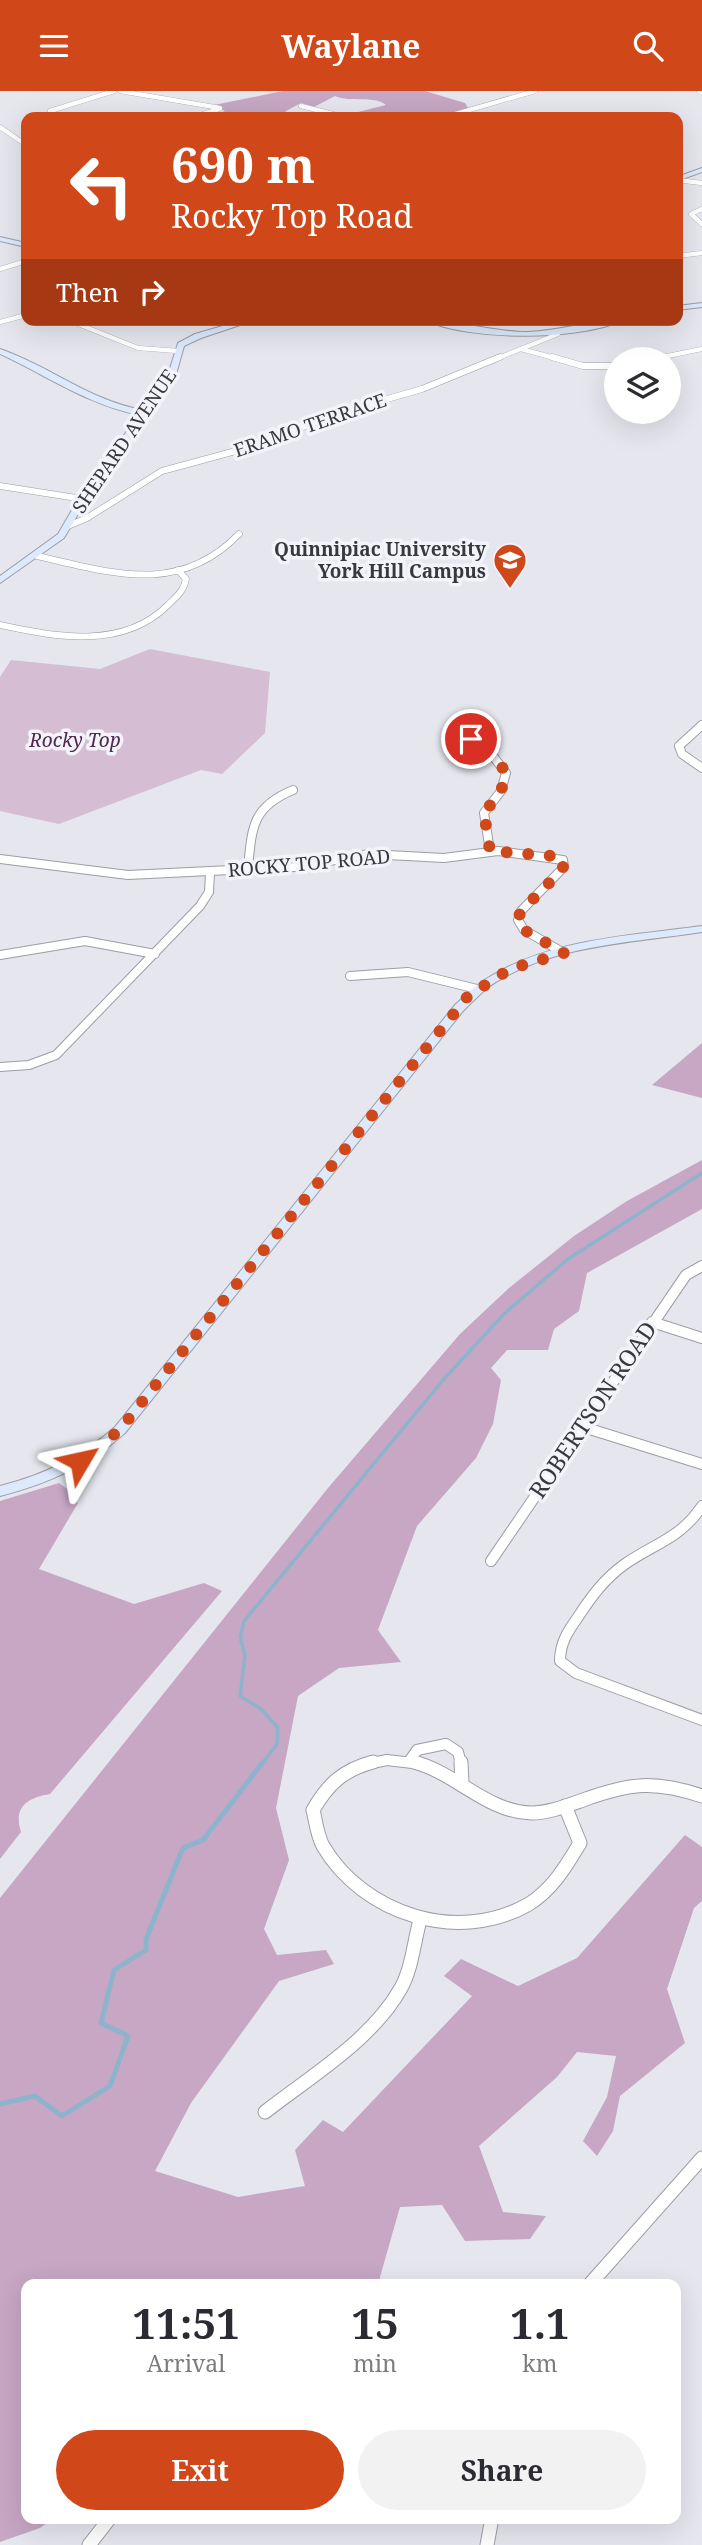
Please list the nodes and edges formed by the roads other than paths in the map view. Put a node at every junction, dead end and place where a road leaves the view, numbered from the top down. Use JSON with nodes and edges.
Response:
{"nodes":[{"id":1,"x":114,"y":91,"type":"edge"},
{"id":2,"x":120,"y":91,"type":"edge"},
{"id":3,"x":535,"y":91,"type":"edge"},
{"id":4,"x":301,"y":106,"type":"dead end"},
{"id":5,"x":50,"y":111,"type":"dead end"},
{"id":6,"x":208,"y":112,"type":"edge"},
{"id":7,"x":325,"y":112,"type":"edge"},
{"id":8,"x":462,"y":112,"type":"edge"},
{"id":9,"x":0,"y":127,"type":"edge"},
{"id":10,"x":21,"y":142,"type":"edge"},
{"id":11,"x":702,"y":170,"type":"edge"},
{"id":12,"x":683,"y":177,"type":"edge"},
{"id":13,"x":702,"y":209,"type":"edge"},
{"id":14,"x":702,"y":225,"type":"edge"},
{"id":15,"x":0,"y":239,"type":"edge"},
{"id":16,"x":21,"y":244,"type":"edge"},
{"id":17,"x":702,"y":253,"type":"edge"},
{"id":18,"x":683,"y":255,"type":"edge"},
{"id":19,"x":21,"y":263,"type":"edge"},
{"id":20,"x":0,"y":269,"type":"edge"},
{"id":21,"x":702,"y":305,"type":"edge"},
{"id":22,"x":683,"y":307,"type":"edge"},
{"id":23,"x":21,"y":316,"type":"edge"},
{"id":24,"x":0,"y":322,"type":"edge"},
{"id":25,"x":83,"y":326,"type":"edge"},
{"id":26,"x":231,"y":326,"type":"edge"},
{"id":27,"x":450,"y":326,"type":"edge"},
{"id":28,"x":593,"y":326,"type":"edge"},
{"id":29,"x":558,"y":334,"type":"junction"},
{"id":30,"x":521,"y":349,"type":"junction"},
{"id":31,"x":702,"y":349,"type":"edge"},
{"id":32,"x":177,"y":351,"type":"junction"},
{"id":33,"x":2,"y":353,"type":"edge"},
{"id":34,"x":681,"y":353,"type":"edge"},
{"id":35,"x":604,"y":366,"type":"edge"},
{"id":36,"x":144,"y":413,"type":"junction"},
{"id":37,"x":0,"y":486,"type":"edge"},
{"id":38,"x":83,"y":499,"type":"junction"},
{"id":39,"x":68,"y":526,"type":"junction"},
{"id":40,"x":239,"y":534,"type":"dead end"},
{"id":41,"x":37,"y":556,"type":"junction"},
{"id":42,"x":178,"y":570,"type":"junction"},
{"id":43,"x":0,"y":580,"type":"edge"},
{"id":44,"x":0,"y":625,"type":"edge"},
{"id":45,"x":702,"y":725,"type":"edge"},
{"id":46,"x":455,"y":735,"type":"dead end"},
{"id":47,"x":702,"y":768,"type":"edge"},
{"id":48,"x":293,"y":790,"type":"dead end"},
{"id":49,"x":490,"y":851,"type":"junction"},
{"id":50,"x":0,"y":859,"type":"edge"},
{"id":51,"x":248,"y":868,"type":"junction"},
{"id":52,"x":210,"y":872,"type":"junction"},
{"id":53,"x":702,"y":929,"type":"edge"},
{"id":54,"x":564,"y":953,"type":"junction"},
{"id":55,"x":155,"y":954,"type":"junction"},
{"id":56,"x":0,"y":955,"type":"edge"},
{"id":57,"x":350,"y":976,"type":"dead end"},
{"id":58,"x":477,"y":989,"type":"junction"},
{"id":59,"x":0,"y":1067,"type":"edge"},
{"id":60,"x":702,"y":1266,"type":"edge"},
{"id":61,"x":652,"y":1322,"type":"junction"},
{"id":62,"x":702,"y":1338,"type":"edge"},
{"id":63,"x":580,"y":1426,"type":"junction"},
{"id":64,"x":702,"y":1464,"type":"edge"},
{"id":65,"x":0,"y":1491,"type":"edge"},
{"id":66,"x":702,"y":1506,"type":"edge"},
{"id":67,"x":491,"y":1561,"type":"dead end"},
{"id":68,"x":702,"y":1720,"type":"edge"},
{"id":69,"x":410,"y":1761,"type":"junction"},
{"id":70,"x":462,"y":1784,"type":"junction"},
{"id":71,"x":702,"y":1796,"type":"edge"},
{"id":72,"x":565,"y":1806,"type":"junction"},
{"id":73,"x":420,"y":1920,"type":"junction"},
{"id":74,"x":265,"y":2112,"type":"dead end"},
{"id":75,"x":702,"y":2158,"type":"edge"},
{"id":76,"x":594,"y":2279,"type":"edge"},
{"id":77,"x":105,"y":2524,"type":"edge"},
{"id":78,"x":491,"y":2524,"type":"edge"},
{"id":79,"x":89,"y":2545,"type":"edge"},
{"id":80,"x":487,"y":2545,"type":"edge"}],
"edges":[{"from":1,"to":5,"type":"street"},
{"from":2,"to":6,"type":"street"},
{"from":3,"to":8,"type":"street"},
{"from":4,"to":7,"type":"street"},
{"from":9,"to":10,"type":"street"},
{"from":11,"to":12,"type":"main road"},
{"from":13,"to":14,"type":"street"},
{"from":15,"to":16,"type":"main road"},
{"from":17,"to":18,"type":"street"},
{"from":19,"to":20,"type":"street"},
{"from":21,"to":22,"type":"main road"},
{"from":23,"to":24,"type":"street"},
{"from":25,"to":32,"type":"street"},
{"from":26,"to":32,"type":"main road","name":"SHEPARD AVENUE"},
{"from":27,"to":29,"type":"main road"},
{"from":28,"to":29,"type":"main road"},
{"from":29,"to":30,"type":"street","name":"ERAMO TERRACE"},
{"from":30,"to":35,"type":"street"},
{"from":30,"to":39,"type":"street","name":"ERAMO TERRACE"},
{"from":31,"to":34,"type":"street"},
{"from":32,"to":36,"type":"main road","name":"SHEPARD AVENUE"},
{"from":33,"to":36,"type":"main road"},
{"from":36,"to":38,"type":"main road","name":"SHEPARD AVENUE"},
{"from":37,"to":38,"type":"street"},
{"from":38,"to":39,"type":"main road","name":"SHEPARD AVENUE"},
{"from":39,"to":41,"type":"main road","name":"SHEPARD AVENUE"},
{"from":40,"to":42,"type":"street"},
{"from":41,"to":42,"type":"street"},
{"from":41,"to":43,"type":"main road","name":"SHEPARD AVENUE"},
{"from":42,"to":44,"type":"street"},
{"from":45,"to":47,"type":"street"},
{"from":46,"to":49,"type":"street"},
{"from":48,"to":51,"type":"street"},
{"from":49,"to":51,"type":"street","name":"ROCKY TOP ROAD"},
{"from":49,"to":54,"type":"street","name":"ROCKY TOP ROAD"},
{"from":50,"to":52,"type":"street","name":"ROCKY TOP ROAD"},
{"from":51,"to":52,"type":"street","name":"ROCKY TOP ROAD"},
{"from":52,"to":55,"type":"street"},
{"from":53,"to":54,"type":"main road"},
{"from":54,"to":58,"type":"main road"},
{"from":55,"to":56,"type":"street"},
{"from":55,"to":59,"type":"street"},
{"from":57,"to":58,"type":"street"},
{"from":58,"to":65,"type":"main road"},
{"from":60,"to":61,"type":"street","name":"ROBERTSON ROAD"},
{"from":61,"to":62,"type":"street"},
{"from":61,"to":63,"type":"street","name":"ROBERTSON ROAD"},
{"from":63,"to":64,"type":"street"},
{"from":63,"to":67,"type":"street","name":"ROBERTSON ROAD"},
{"from":66,"to":68,"type":"street"},
{"from":69,"to":70,"type":"street"},
{"from":69,"to":70,"type":"street"},
{"from":69,"to":73,"type":"street"},
{"from":70,"to":72,"type":"street"},
{"from":71,"to":72,"type":"street"},
{"from":72,"to":73,"type":"street"},
{"from":73,"to":74,"type":"street"},
{"from":75,"to":76,"type":"street"},
{"from":77,"to":79,"type":"street"},
{"from":78,"to":80,"type":"street"}]}
